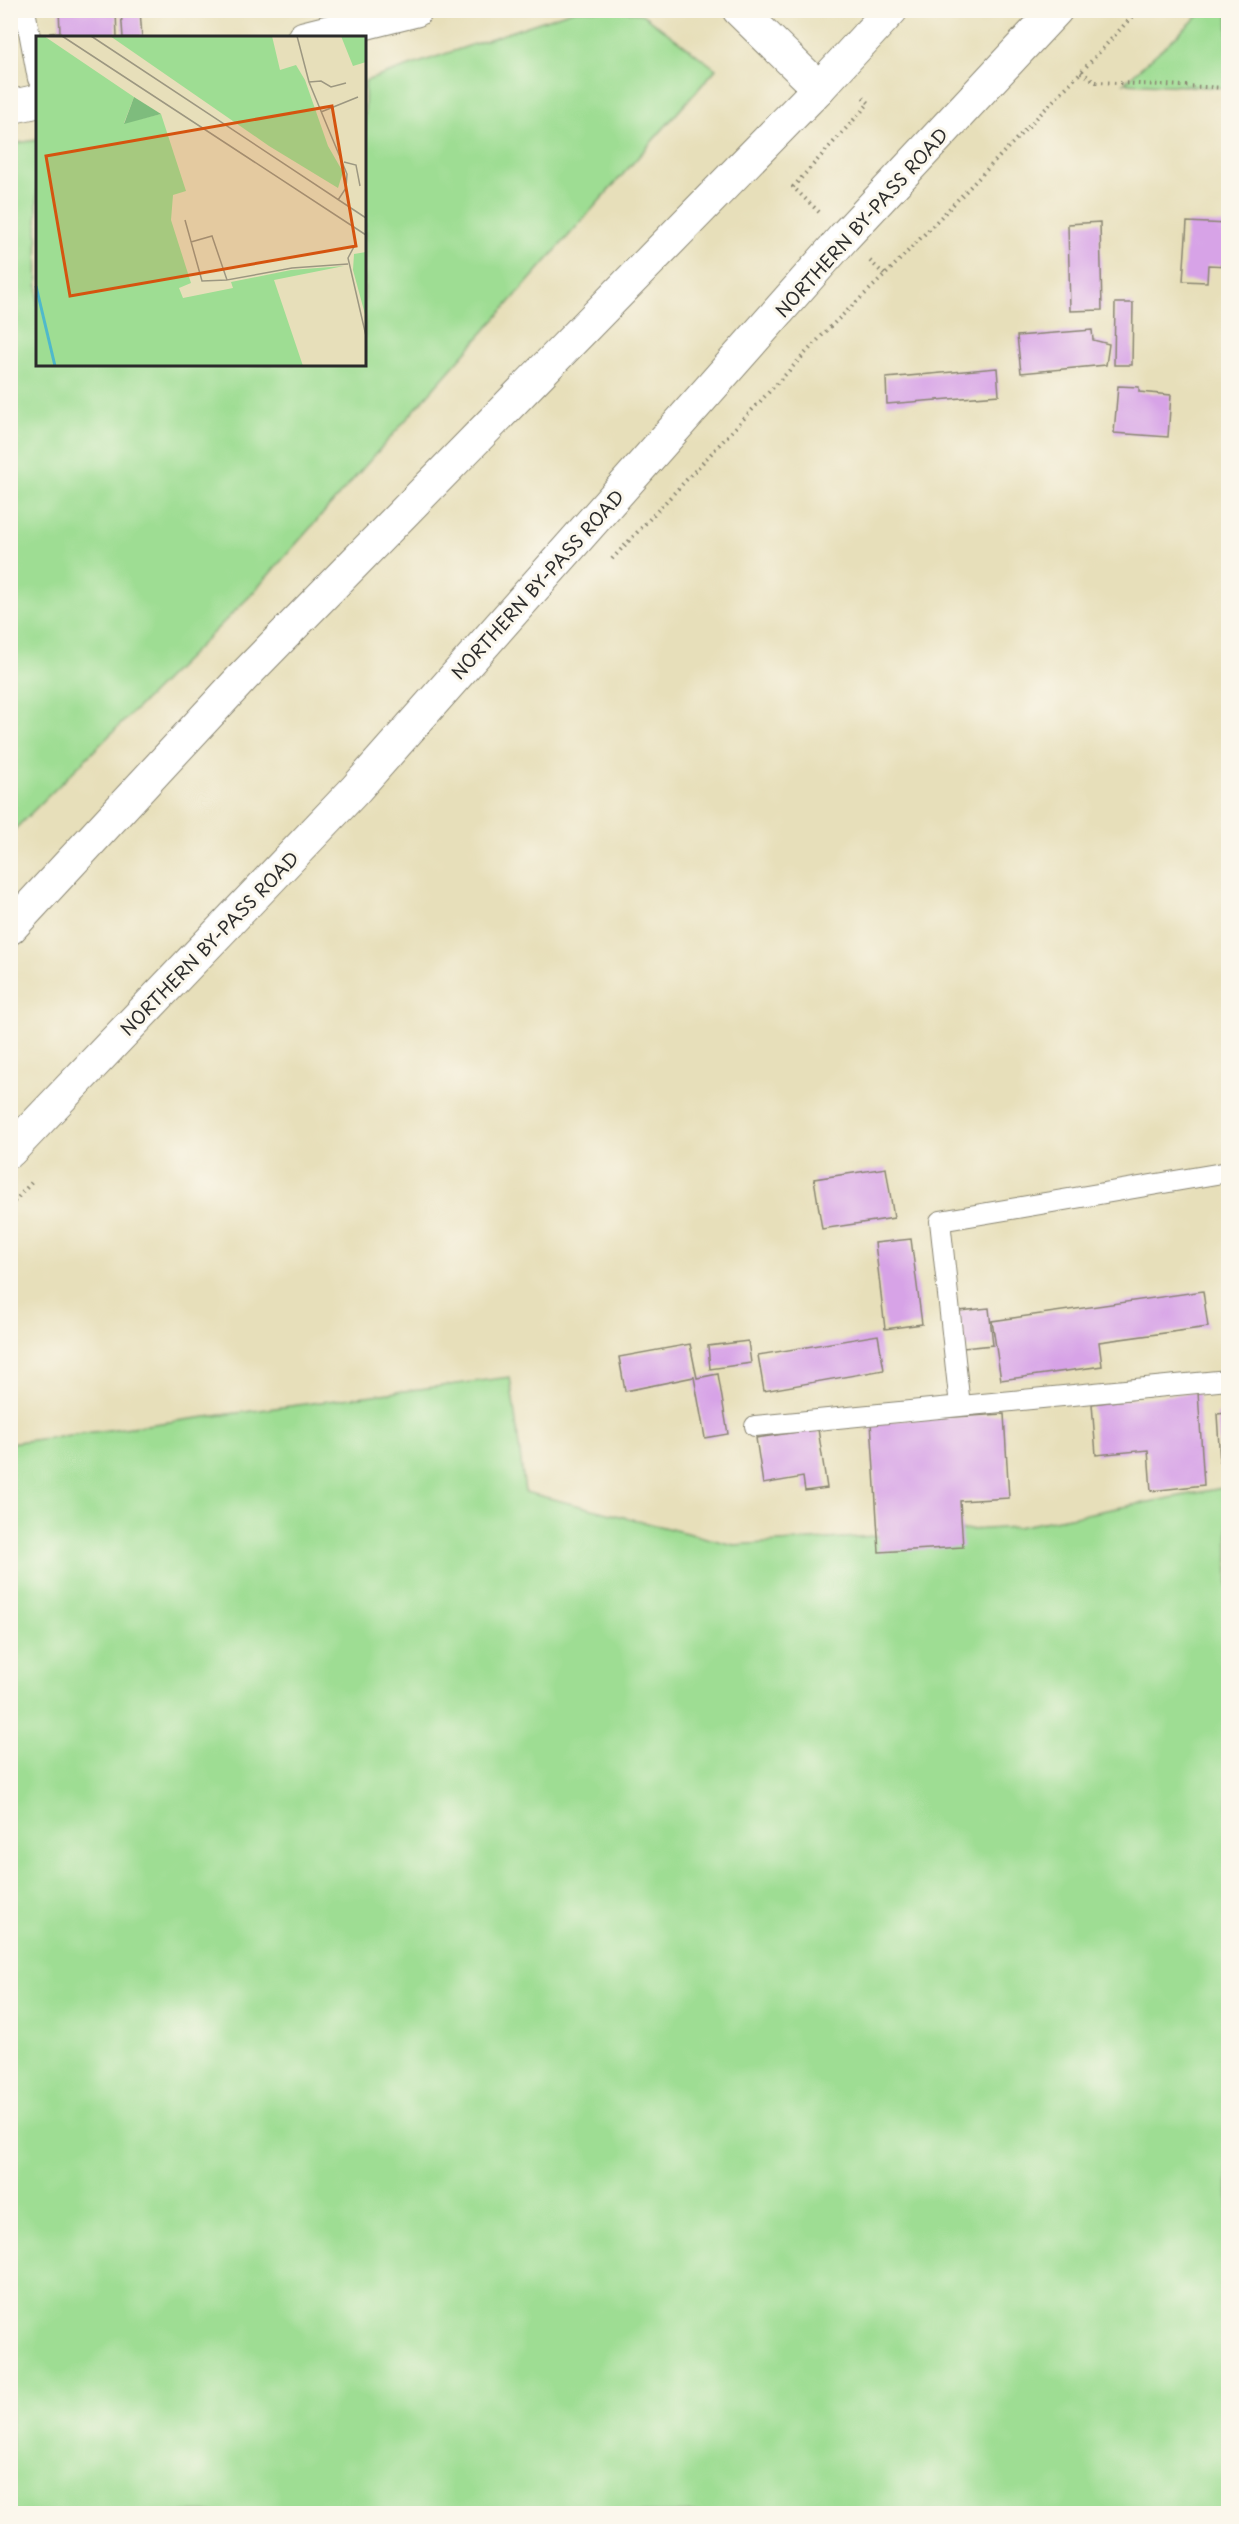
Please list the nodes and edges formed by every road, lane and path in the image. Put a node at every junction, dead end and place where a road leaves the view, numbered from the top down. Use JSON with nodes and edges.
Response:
{"nodes":[{"id":1,"x":25,"y":10,"type":"edge"},
{"id":2,"x":416,"y":10,"type":"edge"},
{"id":3,"x":739,"y":10,"type":"edge"},
{"id":4,"x":891,"y":10,"type":"edge"},
{"id":5,"x":1056,"y":10,"type":"edge"},
{"id":6,"x":1138,"y":10,"type":"edge"},
{"id":7,"x":312,"y":36,"type":"edge"},
{"id":8,"x":36,"y":68,"type":"edge"},
{"id":9,"x":1081,"y":72,"type":"junction"},
{"id":10,"x":828,"y":79,"type":"junction"},
{"id":11,"x":1228,"y":88,"type":"edge"},
{"id":12,"x":36,"y":101,"type":"edge"},
{"id":13,"x":10,"y":107,"type":"edge"},
{"id":14,"x":844,"y":237,"type":"junction"},
{"id":15,"x":10,"y":928,"type":"edge"},
{"id":16,"x":10,"y":1151,"type":"edge"},
{"id":17,"x":1228,"y":1172,"type":"edge"},
{"id":18,"x":1228,"y":1380,"type":"edge"},
{"id":19,"x":960,"y":1406,"type":"junction"},
{"id":20,"x":754,"y":1426,"type":"dead end"}],
"edges":[{"from":1,"to":8,"type":"lane"},
{"from":2,"to":7,"type":"main road"},
{"from":3,"to":10,"type":"main road"},
{"from":4,"to":10,"type":"main road"},
{"from":5,"to":14,"type":"main road","name":"NORTHERN BY-PASS ROAD"},
{"from":6,"to":9,"type":"path"},
{"from":9,"to":11,"type":"path"},
{"from":9,"to":14,"type":"path"},
{"from":10,"to":14,"type":"path"},
{"from":10,"to":15,"type":"main road"},
{"from":12,"to":13,"type":"main road"},
{"from":14,"to":16,"type":"main road","name":"NORTHERN BY-PASS ROAD"},
{"from":17,"to":19,"type":"lane"},
{"from":18,"to":19,"type":"lane"},
{"from":19,"to":20,"type":"lane"}]}
